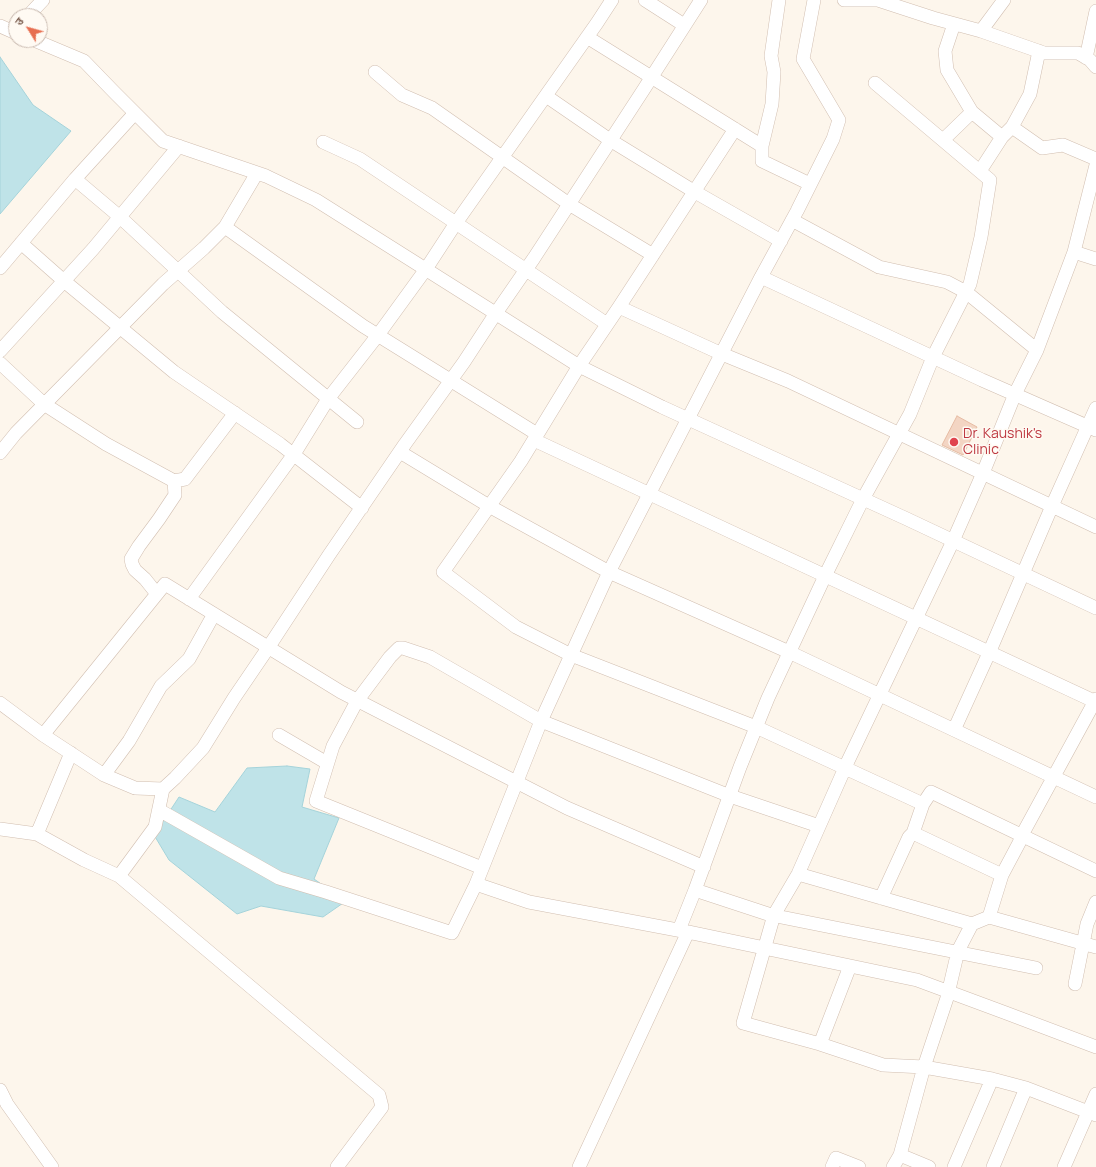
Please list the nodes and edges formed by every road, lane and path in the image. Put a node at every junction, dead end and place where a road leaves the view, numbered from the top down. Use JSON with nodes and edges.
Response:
{"nodes":[{"id":1,"x":43,"y":0,"type":"edge"},
{"id":2,"x":612,"y":0,"type":"edge"},
{"id":3,"x":645,"y":0,"type":"edge"},
{"id":4,"x":700,"y":0,"type":"edge"},
{"id":5,"x":779,"y":0,"type":"edge"},
{"id":6,"x":814,"y":0,"type":"edge"},
{"id":7,"x":844,"y":0,"type":"edge"},
{"id":8,"x":1004,"y":0,"type":"edge"},
{"id":9,"x":36,"y":8,"type":"edge"},
{"id":10,"x":1096,"y":11,"type":"edge"},
{"id":11,"x":954,"y":24,"type":"junction"},
{"id":12,"x":684,"y":25,"type":"junction"},
{"id":13,"x":981,"y":31,"type":"junction"},
{"id":14,"x":587,"y":37,"type":"junction"},
{"id":15,"x":48,"y":46,"type":"edge"},
{"id":16,"x":1039,"y":51,"type":"junction"},
{"id":17,"x":1091,"y":63,"type":"edge"},
{"id":18,"x":375,"y":72,"type":"dead end"},
{"id":19,"x":652,"y":77,"type":"junction"},
{"id":20,"x":876,"y":83,"type":"dead end"},
{"id":21,"x":546,"y":96,"type":"junction"},
{"id":22,"x":972,"y":112,"type":"junction"},
{"id":23,"x":135,"y":113,"type":"junction"},
{"id":24,"x":1012,"y":127,"type":"junction"},
{"id":25,"x":735,"y":129,"type":"junction"},
{"id":26,"x":1002,"y":137,"type":"junction"},
{"id":27,"x":610,"y":140,"type":"junction"},
{"id":28,"x":942,"y":140,"type":"junction"},
{"id":29,"x":323,"y":142,"type":"dead end"},
{"id":30,"x":179,"y":146,"type":"junction"},
{"id":31,"x":762,"y":146,"type":"junction"},
{"id":32,"x":503,"y":157,"type":"junction"},
{"id":33,"x":1096,"y":159,"type":"edge"},
{"id":34,"x":1096,"y":164,"type":"edge"},
{"id":35,"x":980,"y":172,"type":"junction"},
{"id":36,"x":257,"y":173,"type":"junction"},
{"id":37,"x":76,"y":179,"type":"junction"},
{"id":38,"x":810,"y":184,"type":"junction"},
{"id":39,"x":695,"y":192,"type":"junction"},
{"id":40,"x":569,"y":204,"type":"junction"},
{"id":41,"x":120,"y":217,"type":"junction"},
{"id":42,"x":792,"y":220,"type":"junction"},
{"id":43,"x":456,"y":223,"type":"junction"},
{"id":44,"x":225,"y":227,"type":"junction"},
{"id":45,"x":781,"y":241,"type":"junction"},
{"id":46,"x":21,"y":243,"type":"junction"},
{"id":47,"x":1074,"y":252,"type":"junction"},
{"id":48,"x":653,"y":255,"type":"junction"},
{"id":49,"x":1096,"y":259,"type":"edge"},
{"id":50,"x":0,"y":268,"type":"edge"},
{"id":51,"x":426,"y":269,"type":"junction"},
{"id":52,"x":526,"y":270,"type":"junction"},
{"id":53,"x":178,"y":271,"type":"junction"},
{"id":54,"x":761,"y":278,"type":"junction"},
{"id":55,"x":64,"y":281,"type":"junction"},
{"id":56,"x":966,"y":292,"type":"junction"},
{"id":57,"x":619,"y":307,"type":"junction"},
{"id":58,"x":496,"y":313,"type":"junction"},
{"id":59,"x":607,"y":324,"type":"junction"},
{"id":60,"x":120,"y":327,"type":"junction"},
{"id":61,"x":378,"y":335,"type":"junction"},
{"id":62,"x":1038,"y":350,"type":"junction"},
{"id":63,"x":0,"y":352,"type":"edge"},
{"id":64,"x":722,"y":354,"type":"junction"},
{"id":65,"x":933,"y":357,"type":"junction"},
{"id":66,"x":0,"y":363,"type":"edge"},
{"id":67,"x":579,"y":366,"type":"junction"},
{"id":68,"x":451,"y":380,"type":"junction"},
{"id":69,"x":1015,"y":394,"type":"junction"},
{"id":70,"x":328,"y":398,"type":"junction"},
{"id":71,"x":44,"y":404,"type":"junction"},
{"id":72,"x":1096,"y":408,"type":"edge"},
{"id":73,"x":235,"y":413,"type":"junction"},
{"id":74,"x":688,"y":419,"type":"junction"},
{"id":75,"x":357,"y":422,"type":"dead end"},
{"id":76,"x":1092,"y":428,"type":"edge"},
{"id":77,"x":899,"y":434,"type":"junction"},
{"id":78,"x":536,"y":437,"type":"junction"},
{"id":79,"x":0,"y":452,"type":"edge"},
{"id":80,"x":400,"y":452,"type":"junction"},
{"id":81,"x":294,"y":454,"type":"junction"},
{"id":82,"x":983,"y":473,"type":"junction"},
{"id":83,"x":174,"y":481,"type":"junction"},
{"id":84,"x":649,"y":494,"type":"junction"},
{"id":85,"x":863,"y":499,"type":"junction"},
{"id":86,"x":489,"y":506,"type":"junction"},
{"id":87,"x":1052,"y":506,"type":"junction"},
{"id":88,"x":362,"y":508,"type":"junction"},
{"id":89,"x":1096,"y":527,"type":"edge"},
{"id":90,"x":953,"y":541,"type":"junction"},
{"id":91,"x":609,"y":572,"type":"junction"},
{"id":92,"x":1023,"y":574,"type":"junction"},
{"id":93,"x":825,"y":576,"type":"junction"},
{"id":94,"x":158,"y":594,"type":"junction"},
{"id":95,"x":188,"y":599,"type":"junction"},
{"id":96,"x":1096,"y":608,"type":"edge"},
{"id":97,"x":214,"y":614,"type":"junction"},
{"id":98,"x":916,"y":619,"type":"junction"},
{"id":99,"x":268,"y":648,"type":"junction"},
{"id":100,"x":789,"y":652,"type":"junction"},
{"id":101,"x":990,"y":653,"type":"junction"},
{"id":102,"x":571,"y":655,"type":"junction"},
{"id":103,"x":879,"y":695,"type":"junction"},
{"id":104,"x":357,"y":701,"type":"junction"},
{"id":105,"x":1096,"y":701,"type":"edge"},
{"id":106,"x":0,"y":702,"type":"edge"},
{"id":107,"x":541,"y":721,"type":"junction"},
{"id":108,"x":756,"y":727,"type":"junction"},
{"id":109,"x":954,"y":730,"type":"junction"},
{"id":110,"x":44,"y":735,"type":"junction"},
{"id":111,"x":279,"y":735,"type":"dead end"},
{"id":112,"x":71,"y":753,"type":"junction"},
{"id":113,"x":327,"y":763,"type":"junction"},
{"id":114,"x":845,"y":767,"type":"junction"},
{"id":115,"x":104,"y":775,"type":"junction"},
{"id":116,"x":1053,"y":777,"type":"junction"},
{"id":117,"x":516,"y":783,"type":"junction"},
{"id":118,"x":163,"y":789,"type":"junction"},
{"id":119,"x":730,"y":796,"type":"junction"},
{"id":120,"x":1096,"y":797,"type":"edge"},
{"id":121,"x":923,"y":804,"type":"junction"},
{"id":122,"x":159,"y":810,"type":"junction"},
{"id":123,"x":819,"y":826,"type":"junction"},
{"id":124,"x":0,"y":829,"type":"edge"},
{"id":125,"x":913,"y":833,"type":"junction"},
{"id":126,"x":37,"y":834,"type":"junction"},
{"id":127,"x":1022,"y":836,"type":"junction"},
{"id":128,"x":704,"y":867,"type":"junction"},
{"id":129,"x":482,"y":868,"type":"junction"},
{"id":130,"x":1096,"y":872,"type":"edge"},
{"id":131,"x":798,"y":874,"type":"junction"},
{"id":132,"x":1002,"y":875,"type":"junction"},
{"id":133,"x":119,"y":876,"type":"junction"},
{"id":134,"x":476,"y":884,"type":"junction"},
{"id":135,"x":696,"y":890,"type":"junction"},
{"id":136,"x":882,"y":898,"type":"junction"},
{"id":137,"x":1096,"y":902,"type":"edge"},
{"id":138,"x":774,"y":915,"type":"junction"},
{"id":139,"x":989,"y":917,"type":"junction"},
{"id":140,"x":972,"y":924,"type":"junction"},
{"id":141,"x":684,"y":931,"type":"junction"},
{"id":142,"x":1083,"y":943,"type":"junction"},
{"id":143,"x":1096,"y":947,"type":"edge"},
{"id":144,"x":764,"y":948,"type":"junction"},
{"id":145,"x":958,"y":951,"type":"junction"},
{"id":146,"x":850,"y":966,"type":"junction"},
{"id":147,"x":1036,"y":968,"type":"dead end"},
{"id":148,"x":1075,"y":984,"type":"dead end"},
{"id":149,"x":949,"y":992,"type":"junction"},
{"id":150,"x":820,"y":1044,"type":"junction"},
{"id":151,"x":1096,"y":1047,"type":"edge"},
{"id":152,"x":924,"y":1067,"type":"junction"},
{"id":153,"x":992,"y":1079,"type":"junction"},
{"id":154,"x":1026,"y":1088,"type":"junction"},
{"id":155,"x":0,"y":1090,"type":"edge"},
{"id":156,"x":1096,"y":1094,"type":"edge"},
{"id":157,"x":1092,"y":1113,"type":"edge"},
{"id":158,"x":900,"y":1156,"type":"junction"},
{"id":159,"x":52,"y":1167,"type":"edge"},
{"id":160,"x":337,"y":1167,"type":"edge"},
{"id":161,"x":579,"y":1167,"type":"edge"},
{"id":162,"x":832,"y":1167,"type":"edge"},
{"id":163,"x":859,"y":1167,"type":"edge"},
{"id":164,"x":893,"y":1167,"type":"edge"},
{"id":165,"x":929,"y":1167,"type":"edge"},
{"id":166,"x":954,"y":1167,"type":"edge"},
{"id":167,"x":993,"y":1167,"type":"edge"},
{"id":168,"x":1064,"y":1167,"type":"edge"}],
"edges":[{"from":1,"to":9,"type":"street"},
{"from":2,"to":14,"type":"street"},
{"from":3,"to":12,"type":"street"},
{"from":4,"to":12,"type":"street"},
{"from":5,"to":31,"type":"street"},
{"from":6,"to":38,"type":"street"},
{"from":7,"to":11,"type":"street"},
{"from":8,"to":13,"type":"street"},
{"from":10,"to":17,"type":"street"},
{"from":11,"to":13,"type":"street"},
{"from":11,"to":22,"type":"street"},
{"from":12,"to":19,"type":"street"},
{"from":13,"to":16,"type":"street"},
{"from":14,"to":19,"type":"street"},
{"from":14,"to":21,"type":"street"},
{"from":15,"to":23,"type":"street"},
{"from":16,"to":17,"type":"street"},
{"from":16,"to":24,"type":"street"},
{"from":18,"to":32,"type":"street"},
{"from":19,"to":25,"type":"street"},
{"from":19,"to":27,"type":"street"},
{"from":20,"to":28,"type":"street"},
{"from":21,"to":27,"type":"street"},
{"from":21,"to":32,"type":"street"},
{"from":22,"to":26,"type":"street"},
{"from":22,"to":28,"type":"street"},
{"from":23,"to":30,"type":"street"},
{"from":23,"to":37,"type":"street"},
{"from":24,"to":26,"type":"street"},
{"from":24,"to":33,"type":"street"},
{"from":25,"to":31,"type":"street"},
{"from":25,"to":39,"type":"street"},
{"from":26,"to":35,"type":"street"},
{"from":27,"to":39,"type":"street"},
{"from":27,"to":40,"type":"street"},
{"from":28,"to":35,"type":"street"},
{"from":29,"to":43,"type":"street"},
{"from":30,"to":36,"type":"street"},
{"from":30,"to":41,"type":"street"},
{"from":31,"to":38,"type":"street"},
{"from":32,"to":40,"type":"street"},
{"from":32,"to":43,"type":"street"},
{"from":34,"to":47,"type":"street"},
{"from":35,"to":56,"type":"street"},
{"from":36,"to":44,"type":"street"},
{"from":36,"to":51,"type":"street"},
{"from":37,"to":41,"type":"street"},
{"from":37,"to":46,"type":"street"},
{"from":38,"to":42,"type":"street"},
{"from":39,"to":45,"type":"street"},
{"from":39,"to":48,"type":"street"},
{"from":40,"to":48,"type":"street"},
{"from":40,"to":52,"type":"street"},
{"from":41,"to":53,"type":"street"},
{"from":41,"to":55,"type":"street"},
{"from":42,"to":45,"type":"street"},
{"from":42,"to":56,"type":"street"},
{"from":43,"to":51,"type":"street"},
{"from":43,"to":52,"type":"street"},
{"from":44,"to":53,"type":"street"},
{"from":44,"to":61,"type":"street"},
{"from":45,"to":54,"type":"street"},
{"from":46,"to":50,"type":"street"},
{"from":46,"to":55,"type":"street"},
{"from":47,"to":49,"type":"street"},
{"from":47,"to":62,"type":"street"},
{"from":48,"to":57,"type":"street"},
{"from":51,"to":58,"type":"street"},
{"from":51,"to":61,"type":"street"},
{"from":52,"to":58,"type":"street"},
{"from":52,"to":59,"type":"street"},
{"from":53,"to":60,"type":"street"},
{"from":53,"to":70,"type":"street"},
{"from":54,"to":64,"type":"street"},
{"from":54,"to":65,"type":"street"},
{"from":55,"to":60,"type":"street"},
{"from":55,"to":63,"type":"street"},
{"from":56,"to":62,"type":"street"},
{"from":56,"to":65,"type":"street"},
{"from":57,"to":59,"type":"street"},
{"from":57,"to":64,"type":"street"},
{"from":58,"to":67,"type":"street"},
{"from":58,"to":68,"type":"street"},
{"from":59,"to":67,"type":"street"},
{"from":60,"to":71,"type":"street"},
{"from":60,"to":73,"type":"street"},
{"from":61,"to":68,"type":"street"},
{"from":61,"to":70,"type":"street"},
{"from":62,"to":69,"type":"street"},
{"from":64,"to":74,"type":"street"},
{"from":64,"to":77,"type":"street"},
{"from":65,"to":69,"type":"street"},
{"from":65,"to":77,"type":"street"},
{"from":66,"to":71,"type":"street"},
{"from":67,"to":74,"type":"street"},
{"from":67,"to":78,"type":"street"},
{"from":68,"to":78,"type":"street"},
{"from":68,"to":80,"type":"street"},
{"from":69,"to":76,"type":"street"},
{"from":69,"to":82,"type":"street"},
{"from":70,"to":75,"type":"street"},
{"from":70,"to":81,"type":"street"},
{"from":71,"to":79,"type":"street"},
{"from":71,"to":83,"type":"street"},
{"from":72,"to":76,"type":"street"},
{"from":73,"to":81,"type":"street"},
{"from":73,"to":83,"type":"street"},
{"from":74,"to":84,"type":"street"},
{"from":74,"to":85,"type":"street"},
{"from":76,"to":87,"type":"street"},
{"from":77,"to":82,"type":"street"},
{"from":77,"to":85,"type":"street"},
{"from":78,"to":84,"type":"street"},
{"from":78,"to":86,"type":"street"},
{"from":80,"to":86,"type":"street"},
{"from":80,"to":88,"type":"street"},
{"from":81,"to":88,"type":"street"},
{"from":81,"to":95,"type":"street"},
{"from":82,"to":87,"type":"street"},
{"from":82,"to":90,"type":"street"},
{"from":83,"to":94,"type":"street"},
{"from":84,"to":91,"type":"street"},
{"from":84,"to":93,"type":"street"},
{"from":85,"to":90,"type":"street"},
{"from":85,"to":93,"type":"street"},
{"from":86,"to":91,"type":"street"},
{"from":86,"to":102,"type":"street"},
{"from":87,"to":89,"type":"street"},
{"from":87,"to":92,"type":"street"},
{"from":88,"to":99,"type":"street"},
{"from":90,"to":92,"type":"street"},
{"from":90,"to":98,"type":"street"},
{"from":91,"to":100,"type":"street"},
{"from":91,"to":102,"type":"street"},
{"from":92,"to":96,"type":"street"},
{"from":92,"to":101,"type":"street"},
{"from":93,"to":98,"type":"street"},
{"from":93,"to":100,"type":"street"},
{"from":94,"to":95,"type":"street"},
{"from":94,"to":110,"type":"street"},
{"from":95,"to":97,"type":"street"},
{"from":97,"to":99,"type":"street"},
{"from":97,"to":115,"type":"street"},
{"from":98,"to":101,"type":"street"},
{"from":98,"to":103,"type":"street"},
{"from":99,"to":104,"type":"street"},
{"from":99,"to":118,"type":"street"},
{"from":100,"to":103,"type":"street"},
{"from":100,"to":108,"type":"street"},
{"from":101,"to":105,"type":"street"},
{"from":101,"to":109,"type":"street"},
{"from":102,"to":107,"type":"street"},
{"from":102,"to":108,"type":"street"},
{"from":103,"to":109,"type":"street"},
{"from":103,"to":114,"type":"street"},
{"from":104,"to":107,"type":"street"},
{"from":104,"to":113,"type":"street"},
{"from":104,"to":117,"type":"street"},
{"from":105,"to":116,"type":"street"},
{"from":106,"to":110,"type":"street"},
{"from":107,"to":117,"type":"street"},
{"from":107,"to":119,"type":"street"},
{"from":108,"to":114,"type":"street"},
{"from":108,"to":119,"type":"street"},
{"from":109,"to":116,"type":"street"},
{"from":110,"to":112,"type":"street"},
{"from":111,"to":113,"type":"street"},
{"from":112,"to":115,"type":"street"},
{"from":112,"to":126,"type":"street"},
{"from":113,"to":129,"type":"street"},
{"from":114,"to":121,"type":"street"},
{"from":114,"to":123,"type":"street"},
{"from":115,"to":118,"type":"street"},
{"from":116,"to":120,"type":"street"},
{"from":116,"to":127,"type":"street"},
{"from":117,"to":128,"type":"street"},
{"from":117,"to":129,"type":"street"},
{"from":118,"to":122,"type":"street"},
{"from":119,"to":123,"type":"street"},
{"from":119,"to":128,"type":"street"},
{"from":121,"to":125,"type":"street"},
{"from":121,"to":127,"type":"street"},
{"from":122,"to":133,"type":"street"},
{"from":122,"to":134,"type":"street"},
{"from":123,"to":131,"type":"street"},
{"from":124,"to":126,"type":"street"},
{"from":125,"to":132,"type":"street"},
{"from":125,"to":136,"type":"street"},
{"from":126,"to":133,"type":"street"},
{"from":127,"to":130,"type":"street"},
{"from":127,"to":132,"type":"street"},
{"from":128,"to":135,"type":"street"},
{"from":129,"to":134,"type":"street"},
{"from":131,"to":136,"type":"street"},
{"from":131,"to":138,"type":"street"},
{"from":132,"to":139,"type":"street"},
{"from":133,"to":160,"type":"street"},
{"from":134,"to":141,"type":"street"},
{"from":135,"to":138,"type":"street"},
{"from":135,"to":141,"type":"street"},
{"from":136,"to":140,"type":"street"},
{"from":137,"to":142,"type":"street"},
{"from":138,"to":144,"type":"street"},
{"from":138,"to":145,"type":"street"},
{"from":139,"to":140,"type":"street"},
{"from":139,"to":142,"type":"street"},
{"from":140,"to":145,"type":"street"},
{"from":141,"to":144,"type":"street"},
{"from":141,"to":161,"type":"street"},
{"from":142,"to":143,"type":"street"},
{"from":142,"to":148,"type":"street"},
{"from":144,"to":146,"type":"street"},
{"from":144,"to":150,"type":"street"},
{"from":145,"to":147,"type":"street"},
{"from":145,"to":149,"type":"street"},
{"from":146,"to":149,"type":"street"},
{"from":146,"to":150,"type":"street"},
{"from":149,"to":151,"type":"street"},
{"from":149,"to":152,"type":"street"},
{"from":150,"to":152,"type":"street"},
{"from":152,"to":153,"type":"street"},
{"from":152,"to":158,"type":"street"},
{"from":153,"to":154,"type":"street"},
{"from":153,"to":166,"type":"street"},
{"from":154,"to":157,"type":"street"},
{"from":154,"to":167,"type":"street"},
{"from":155,"to":159,"type":"street"},
{"from":156,"to":157,"type":"street"},
{"from":157,"to":168,"type":"street"},
{"from":158,"to":164,"type":"street"},
{"from":158,"to":165,"type":"street"},
{"from":162,"to":163,"type":"street"}]}
